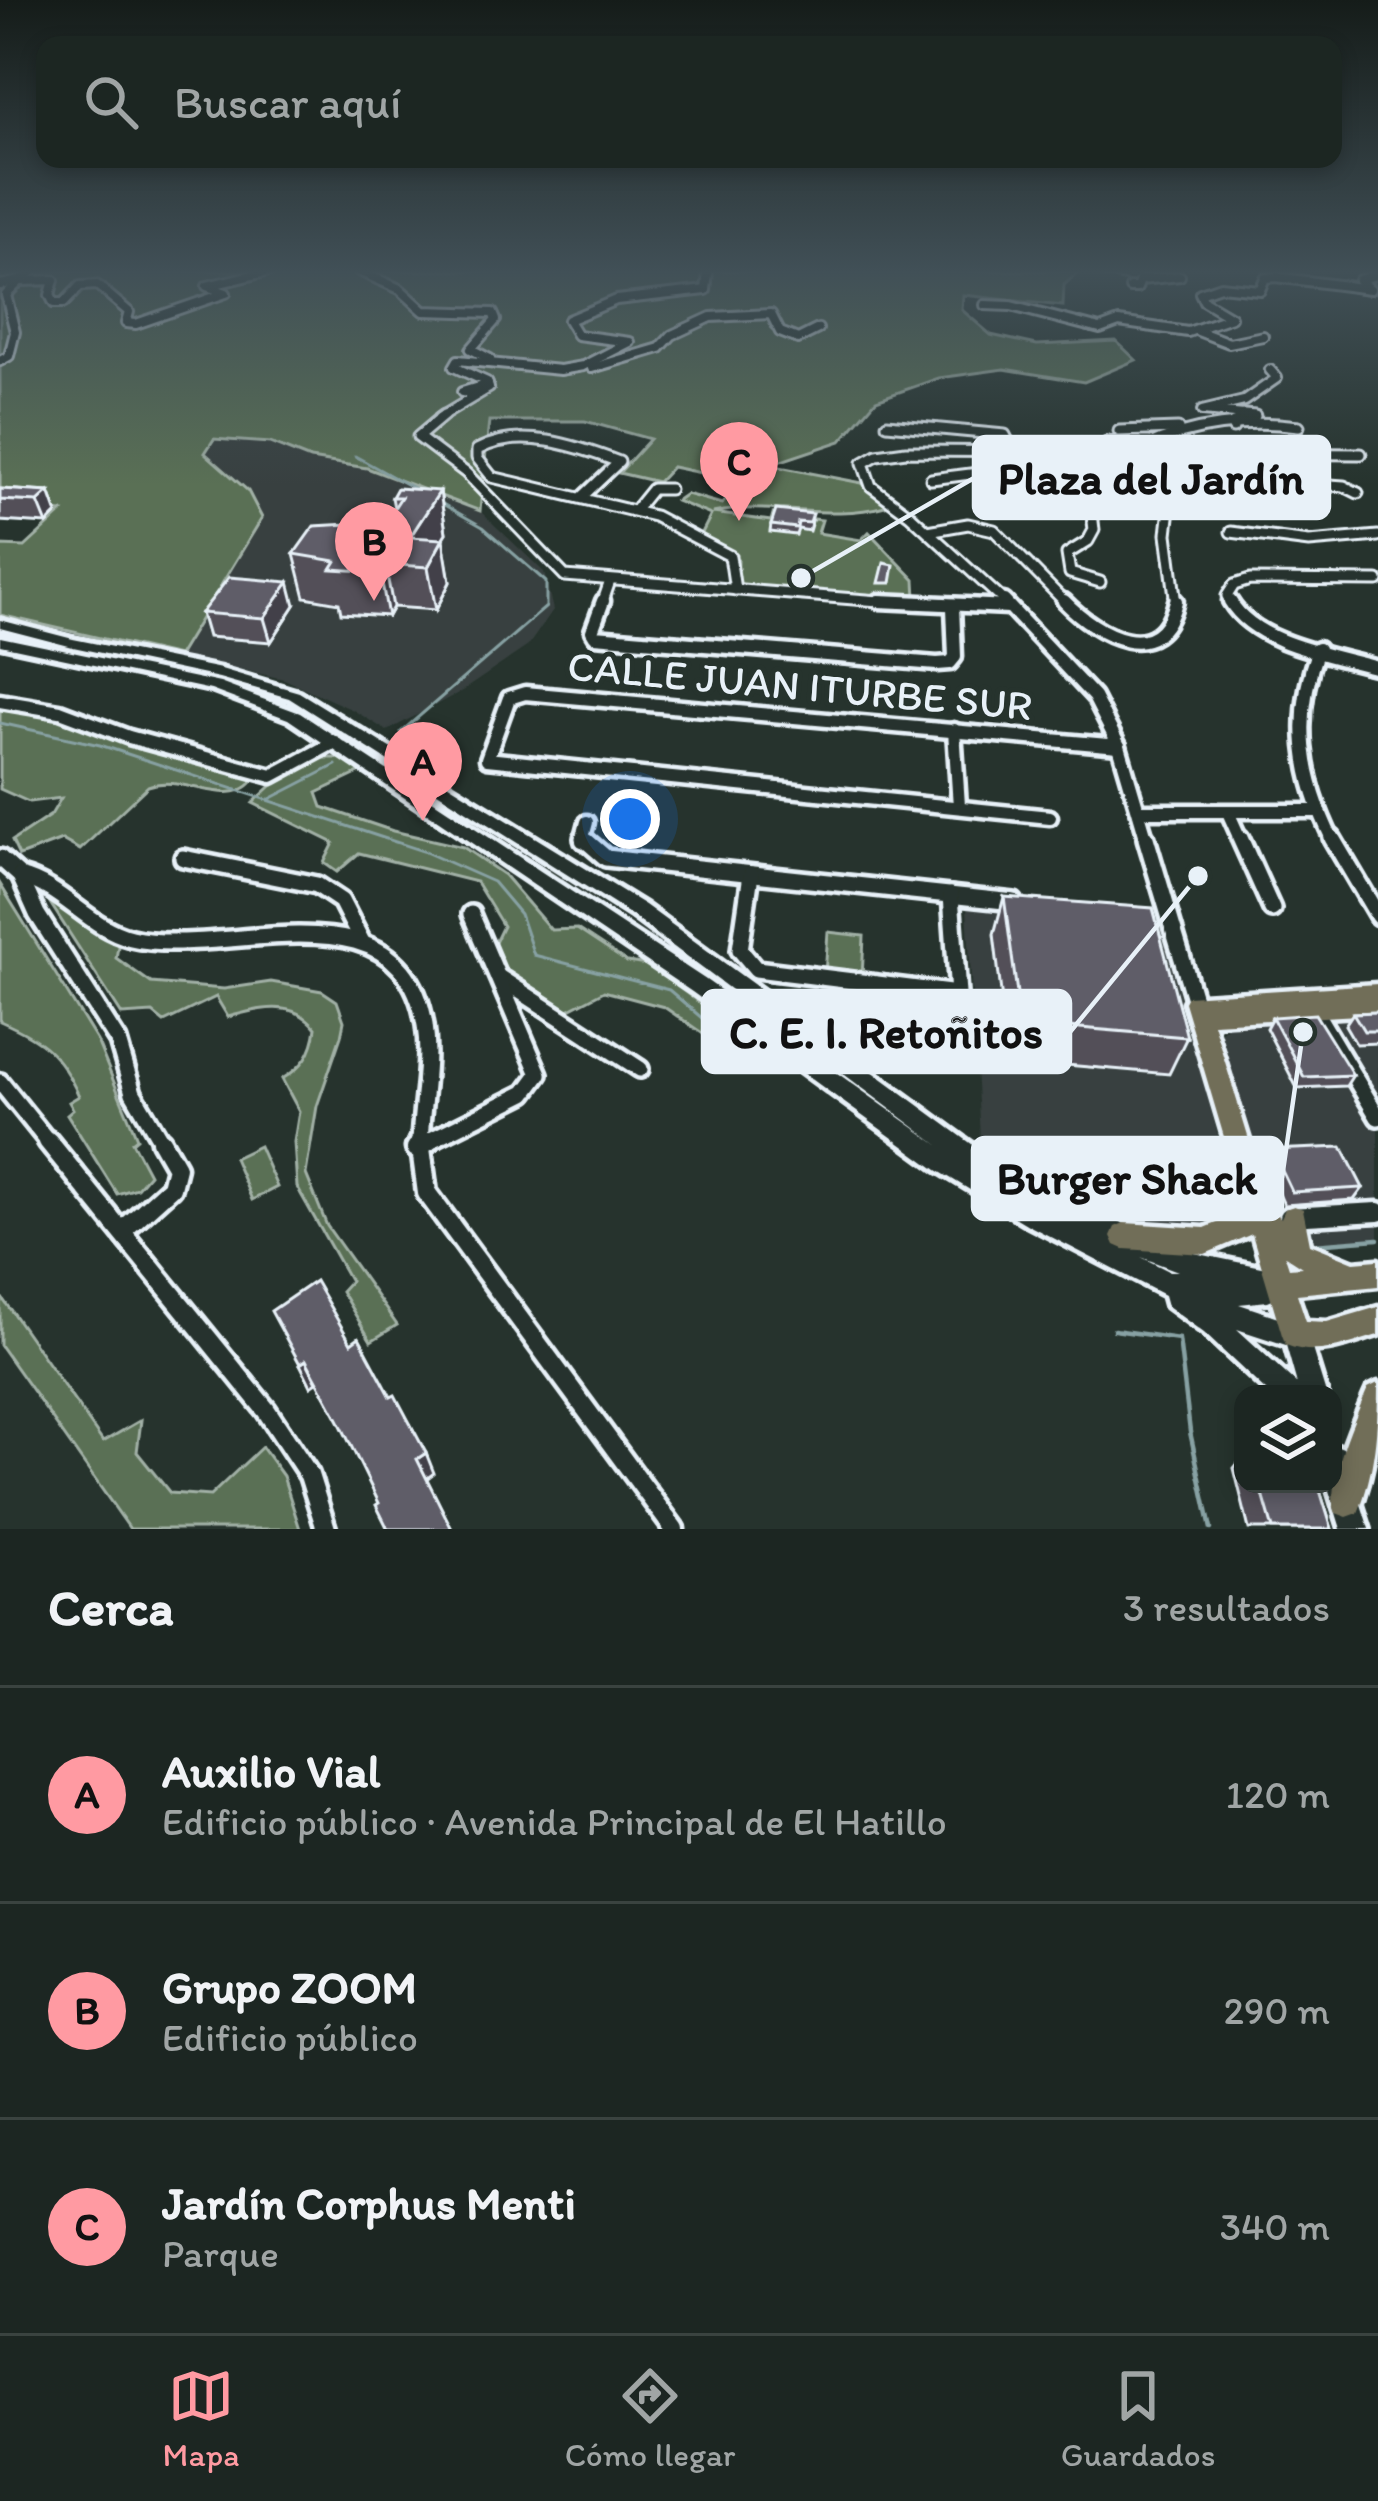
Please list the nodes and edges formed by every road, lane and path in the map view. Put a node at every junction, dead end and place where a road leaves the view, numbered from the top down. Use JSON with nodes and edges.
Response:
{"nodes":[{"id":1,"x":477,"y":342,"type":"edge"},
{"id":2,"x":629,"y":342,"type":"edge"},
{"id":3,"x":664,"y":342,"type":"edge"},
{"id":4,"x":496,"y":362,"type":"junction"},
{"id":5,"x":560,"y":370,"type":"junction"},
{"id":6,"x":1270,"y":370,"type":"dead end"},
{"id":7,"x":887,"y":424,"type":"dead end"},
{"id":8,"x":1299,"y":426,"type":"dead end"},
{"id":9,"x":1233,"y":428,"type":"junction"},
{"id":10,"x":1119,"y":430,"type":"dead end"},
{"id":11,"x":1183,"y":430,"type":"junction"},
{"id":12,"x":1108,"y":442,"type":"dead end"},
{"id":13,"x":1153,"y":449,"type":"junction"},
{"id":14,"x":1013,"y":451,"type":"junction"},
{"id":15,"x":1085,"y":451,"type":"junction"},
{"id":16,"x":1361,"y":454,"type":"dead end"},
{"id":17,"x":1174,"y":474,"type":"junction"},
{"id":18,"x":931,"y":479,"type":"dead end"},
{"id":19,"x":669,"y":489,"type":"dead end"},
{"id":20,"x":1358,"y":493,"type":"dead end"},
{"id":21,"x":581,"y":498,"type":"junction"},
{"id":22,"x":635,"y":511,"type":"junction"},
{"id":23,"x":928,"y":531,"type":"junction"},
{"id":24,"x":1231,"y":532,"type":"dead end"},
{"id":25,"x":1378,"y":536,"type":"edge"},
{"id":26,"x":610,"y":581,"type":"junction"},
{"id":27,"x":1378,"y":581,"type":"edge"},
{"id":28,"x":1100,"y":582,"type":"dead end"},
{"id":29,"x":735,"y":590,"type":"junction"},
{"id":30,"x":953,"y":607,"type":"junction"},
{"id":31,"x":1009,"y":607,"type":"junction"},
{"id":32,"x":0,"y":624,"type":"edge"},
{"id":33,"x":0,"y":641,"type":"edge"},
{"id":34,"x":1318,"y":649,"type":"junction"},
{"id":35,"x":1378,"y":668,"type":"edge"},
{"id":36,"x":0,"y":701,"type":"edge"},
{"id":37,"x":954,"y":730,"type":"junction"},
{"id":38,"x":334,"y":741,"type":"junction"},
{"id":39,"x":1119,"y":746,"type":"junction"},
{"id":40,"x":959,"y":806,"type":"junction"},
{"id":41,"x":1140,"y":811,"type":"junction"},
{"id":42,"x":1318,"y":811,"type":"junction"},
{"id":43,"x":1228,"y":812,"type":"junction"},
{"id":44,"x":1050,"y":817,"type":"dead end"},
{"id":45,"x":587,"y":822,"type":"dead end"},
{"id":46,"x":0,"y":858,"type":"edge"},
{"id":47,"x":183,"y":858,"type":"dead end"},
{"id":48,"x":751,"y":874,"type":"junction"},
{"id":49,"x":20,"y":876,"type":"junction"},
{"id":50,"x":951,"y":895,"type":"junction"},
{"id":51,"x":1039,"y":904,"type":"edge"},
{"id":52,"x":1272,"y":909,"type":"dead end"},
{"id":53,"x":471,"y":914,"type":"dead end"},
{"id":54,"x":1148,"y":916,"type":"edge"},
{"id":55,"x":1378,"y":916,"type":"edge"},
{"id":56,"x":1171,"y":918,"type":"junction"},
{"id":57,"x":362,"y":942,"type":"junction"},
{"id":58,"x":497,"y":976,"type":"junction"},
{"id":59,"x":1378,"y":993,"type":"edge"},
{"id":60,"x":1310,"y":1003,"type":"junction"},
{"id":61,"x":1378,"y":1005,"type":"edge"},
{"id":62,"x":1197,"y":1009,"type":"junction"},
{"id":63,"x":640,"y":1069,"type":"dead end"},
{"id":64,"x":0,"y":1082,"type":"edge"},
{"id":65,"x":1378,"y":1117,"type":"edge"},
{"id":66,"x":416,"y":1148,"type":"junction"},
{"id":67,"x":1378,"y":1212,"type":"edge"},
{"id":68,"x":1262,"y":1217,"type":"junction"},
{"id":69,"x":1294,"y":1218,"type":"junction"},
{"id":70,"x":122,"y":1231,"type":"junction"},
{"id":71,"x":1124,"y":1236,"type":"junction"},
{"id":72,"x":1301,"y":1253,"type":"junction"},
{"id":73,"x":1366,"y":1274,"type":"edge"},
{"id":74,"x":1281,"y":1282,"type":"junction"},
{"id":75,"x":1164,"y":1283,"type":"junction"},
{"id":76,"x":1378,"y":1322,"type":"edge"},
{"id":77,"x":1296,"y":1335,"type":"junction"},
{"id":78,"x":1278,"y":1385,"type":"edge"},
{"id":79,"x":1310,"y":1385,"type":"edge"},
{"id":80,"x":1378,"y":1398,"type":"edge"},
{"id":81,"x":1345,"y":1502,"type":"edge"},
{"id":82,"x":326,"y":1529,"type":"edge"},
{"id":83,"x":674,"y":1529,"type":"edge"}],
"edges":[{"from":1,"to":4,"type":"street"},
{"from":2,"to":5,"type":"street"},
{"from":3,"to":5,"type":"street"},
{"from":4,"to":5,"type":"street"},
{"from":4,"to":26,"type":"street"},
{"from":6,"to":9,"type":"street"},
{"from":7,"to":14,"type":"street"},
{"from":8,"to":9,"type":"street"},
{"from":9,"to":11,"type":"street"},
{"from":10,"to":11,"type":"street"},
{"from":11,"to":13,"type":"street"},
{"from":12,"to":13,"type":"street"},
{"from":13,"to":15,"type":"street"},
{"from":13,"to":16,"type":"street"},
{"from":13,"to":17,"type":"street"},
{"from":14,"to":15,"type":"street"},
{"from":14,"to":18,"type":"street"},
{"from":14,"to":23,"type":"street"},
{"from":15,"to":28,"type":"street"},
{"from":17,"to":20,"type":"street"},
{"from":17,"to":23,"type":"street"},
{"from":19,"to":22,"type":"street"},
{"from":21,"to":21,"type":"street"},
{"from":21,"to":22,"type":"street"},
{"from":22,"to":29,"type":"street"},
{"from":23,"to":31,"type":"street"},
{"from":24,"to":25,"type":"street"},
{"from":26,"to":29,"type":"street"},
{"from":26,"to":30,"type":"street"},
{"from":27,"to":34,"type":"street"},
{"from":29,"to":30,"type":"street"},
{"from":30,"to":31,"type":"street"},
{"from":31,"to":39,"type":"street"},
{"from":32,"to":71,"type":"main road"},
{"from":33,"to":38,"type":"main road"},
{"from":34,"to":35,"type":"street"},
{"from":34,"to":42,"type":"street"},
{"from":36,"to":38,"type":"street"},
{"from":37,"to":39,"type":"street","name":"CALLE JUAN ITURBE SUR"},
{"from":37,"to":40,"type":"street"},
{"from":37,"to":40,"type":"street","name":"CALLE JUAN ITURBE SUR"},
{"from":38,"to":75,"type":"main road"},
{"from":39,"to":41,"type":"street"},
{"from":40,"to":44,"type":"street"},
{"from":41,"to":43,"type":"street"},
{"from":41,"to":56,"type":"street"},
{"from":42,"to":43,"type":"street"},
{"from":42,"to":55,"type":"street"},
{"from":43,"to":52,"type":"street"},
{"from":45,"to":48,"type":"street"},
{"from":46,"to":49,"type":"street"},
{"from":47,"to":57,"type":"street"},
{"from":48,"to":50,"type":"street"},
{"from":48,"to":50,"type":"street"},
{"from":49,"to":57,"type":"street"},
{"from":49,"to":70,"type":"street"},
{"from":50,"to":51,"type":"street"},
{"from":53,"to":58,"type":"street"},
{"from":54,"to":56,"type":"street"},
{"from":56,"to":62,"type":"street"},
{"from":57,"to":66,"type":"street"},
{"from":58,"to":63,"type":"street"},
{"from":58,"to":66,"type":"street"},
{"from":59,"to":60,"type":"main road"},
{"from":60,"to":61,"type":"main road"},
{"from":60,"to":62,"type":"main road"},
{"from":60,"to":65,"type":"street"},
{"from":62,"to":68,"type":"main road"},
{"from":64,"to":70,"type":"street"},
{"from":66,"to":83,"type":"street"},
{"from":67,"to":69,"type":"street"},
{"from":68,"to":69,"type":"street"},
{"from":68,"to":71,"type":"main road"},
{"from":68,"to":72,"type":"main road"},
{"from":68,"to":74,"type":"main road"},
{"from":69,"to":72,"type":"main road"},
{"from":70,"to":82,"type":"street"},
{"from":71,"to":74,"type":"main road"},
{"from":72,"to":73,"type":"main road"},
{"from":73,"to":74,"type":"main road"},
{"from":74,"to":75,"type":"main road"},
{"from":74,"to":77,"type":"main road"},
{"from":75,"to":77,"type":"main road"},
{"from":75,"to":78,"type":"main road"},
{"from":76,"to":77,"type":"main road"},
{"from":77,"to":79,"type":"main road"},
{"from":80,"to":81,"type":"main road"}]}
